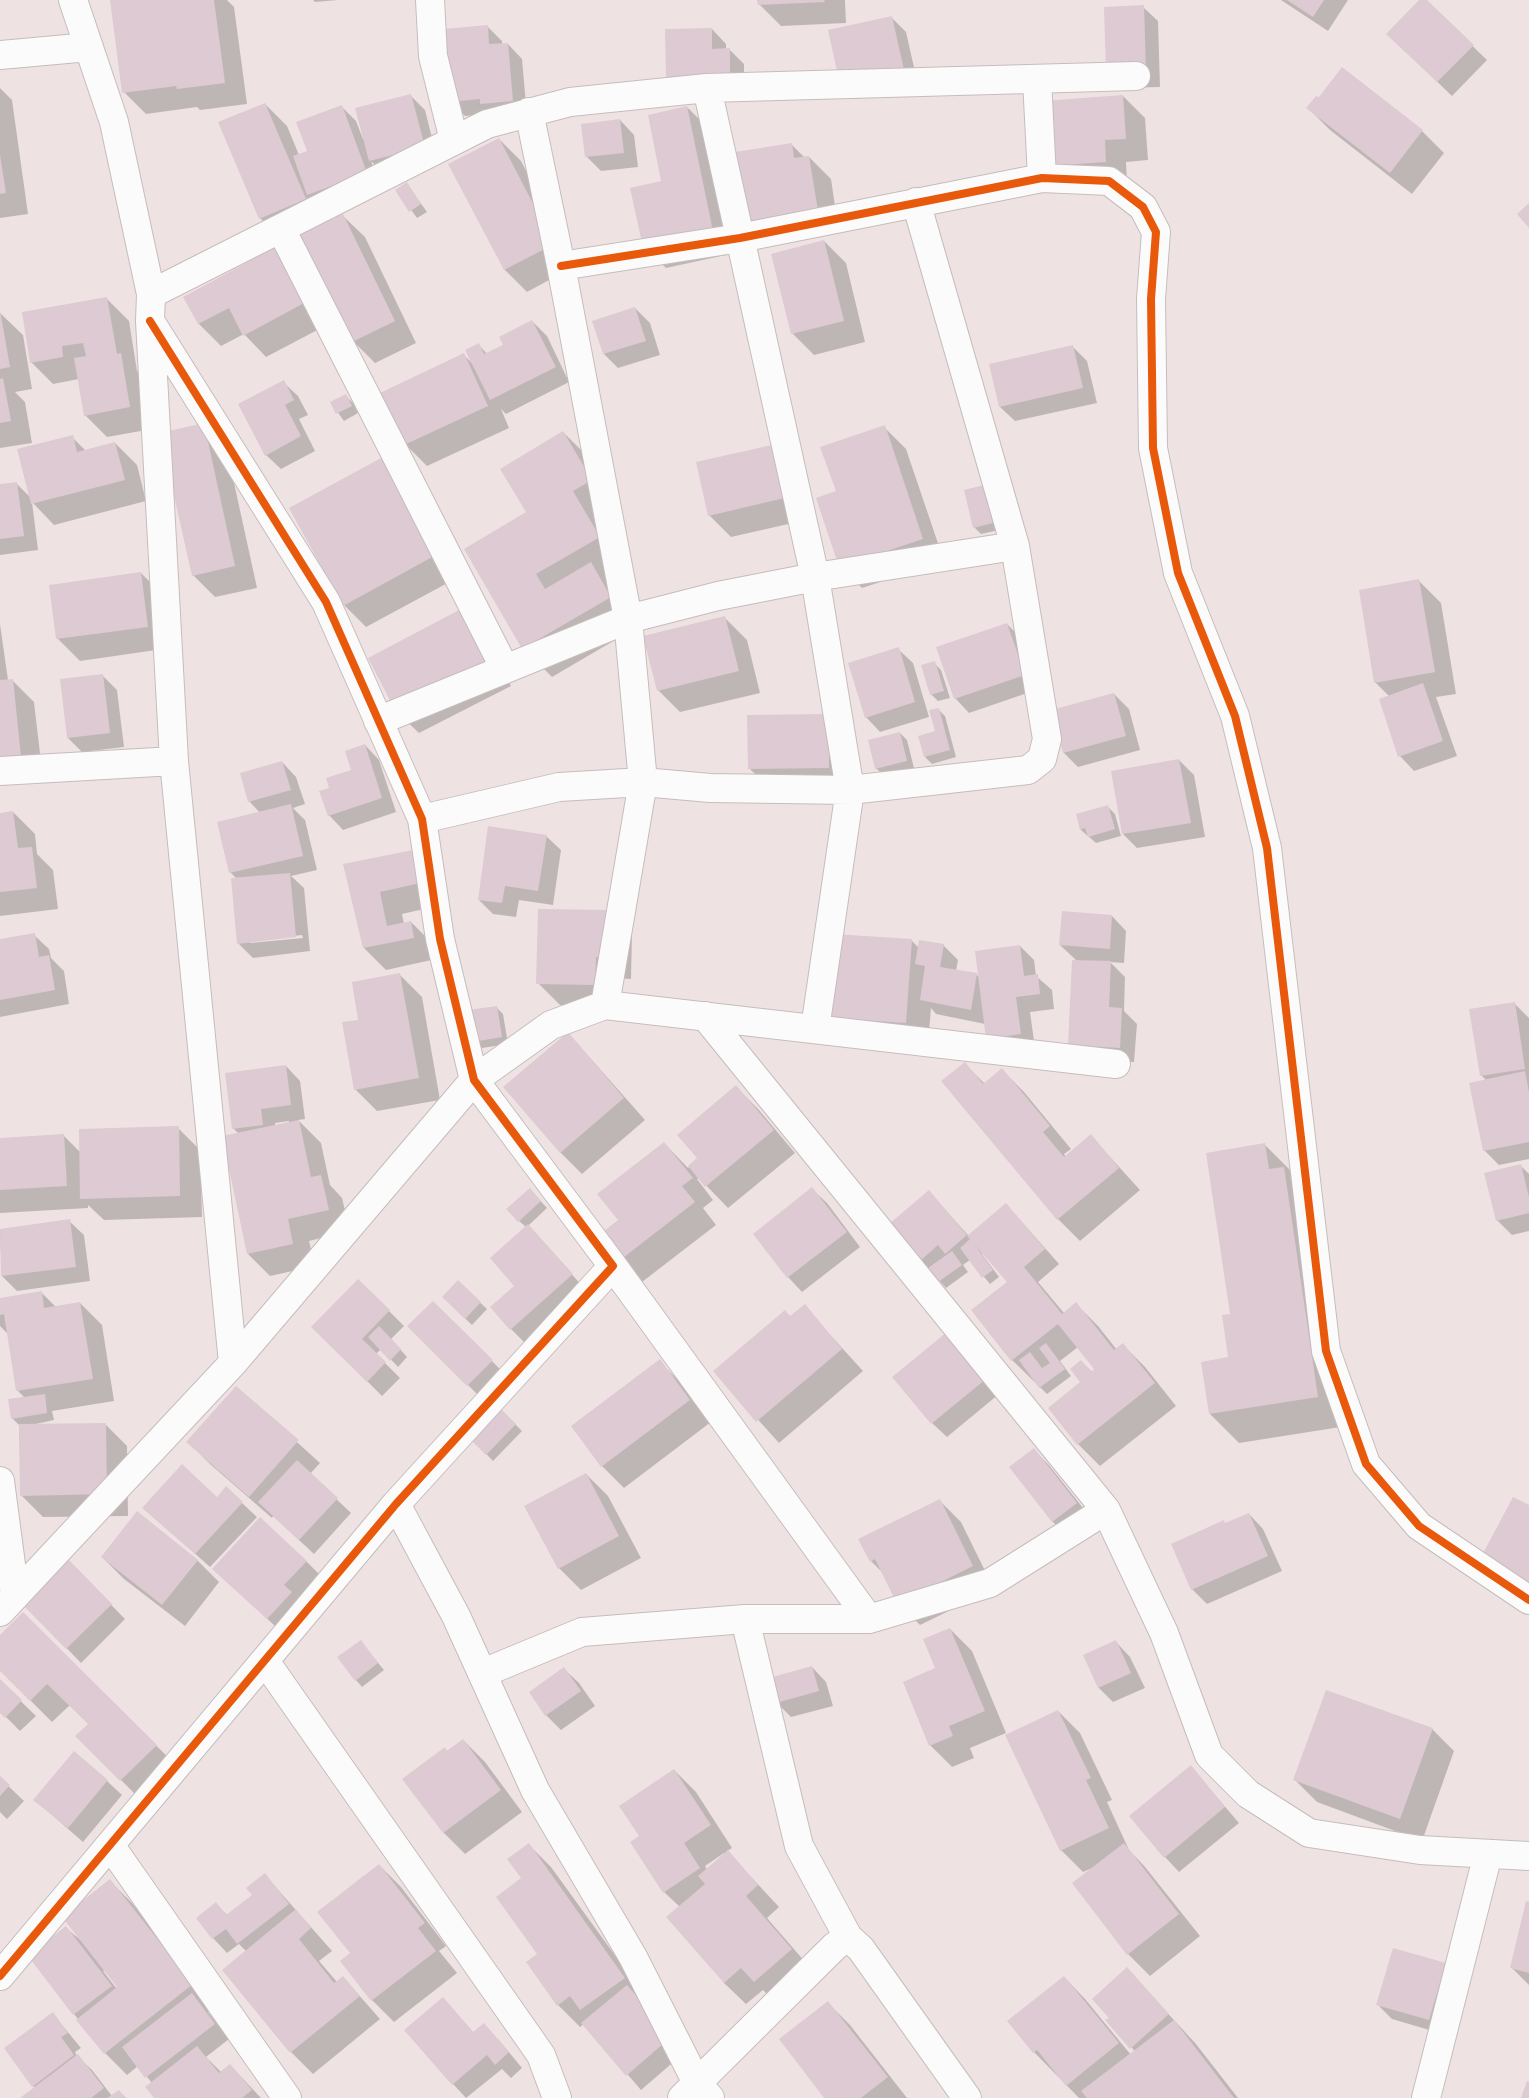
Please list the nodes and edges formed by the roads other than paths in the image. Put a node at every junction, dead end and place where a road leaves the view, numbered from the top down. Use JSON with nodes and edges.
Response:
{"nodes":[{"id":1,"x":73,"y":0,"type":"edge"},
{"id":2,"x":430,"y":0,"type":"edge"},
{"id":3,"x":89,"y":47,"type":"junction"},
{"id":4,"x":0,"y":55,"type":"edge"},
{"id":5,"x":1136,"y":76,"type":"dead end"},
{"id":6,"x":1038,"y":79,"type":"junction"},
{"id":7,"x":707,"y":88,"type":"junction"},
{"id":8,"x":529,"y":112,"type":"junction"},
{"id":9,"x":454,"y":140,"type":"junction"},
{"id":10,"x":1042,"y":178,"type":"junction"},
{"id":11,"x":916,"y":202,"type":"junction"},
{"id":12,"x":281,"y":229,"type":"junction"},
{"id":13,"x":740,"y":238,"type":"junction"},
{"id":14,"x":562,"y":266,"type":"junction"},
{"id":15,"x":151,"y":294,"type":"junction"},
{"id":16,"x":150,"y":322,"type":"junction"},
{"id":17,"x":1015,"y":546,"type":"junction"},
{"id":18,"x":815,"y":577,"type":"junction"},
{"id":19,"x":628,"y":619,"type":"junction"},
{"id":20,"x":505,"y":669,"type":"junction"},
{"id":21,"x":378,"y":721,"type":"junction"},
{"id":22,"x":174,"y":761,"type":"junction"},
{"id":23,"x":0,"y":771,"type":"edge"},
{"id":24,"x":643,"y":782,"type":"junction"},
{"id":25,"x":850,"y":790,"type":"junction"},
{"id":26,"x":422,"y":819,"type":"junction"},
{"id":27,"x":605,"y":1005,"type":"junction"},
{"id":28,"x":705,"y":1016,"type":"junction"},
{"id":29,"x":815,"y":1029,"type":"junction"},
{"id":30,"x":1116,"y":1064,"type":"dead end"},
{"id":31,"x":474,"y":1080,"type":"junction"},
{"id":32,"x":613,"y":1266,"type":"junction"},
{"id":33,"x":233,"y":1363,"type":"junction"},
{"id":34,"x":0,"y":1481,"type":"edge"},
{"id":35,"x":396,"y":1504,"type":"junction"},
{"id":36,"x":1106,"y":1510,"type":"junction"},
{"id":37,"x":1529,"y":1600,"type":"edge"},
{"id":38,"x":7,"y":1603,"type":"edge"},
{"id":39,"x":746,"y":1619,"type":"junction"},
{"id":40,"x":869,"y":1619,"type":"junction"},
{"id":41,"x":265,"y":1661,"type":"junction"},
{"id":42,"x":483,"y":1673,"type":"junction"},
{"id":43,"x":110,"y":1846,"type":"junction"},
{"id":44,"x":1488,"y":1854,"type":"junction"},
{"id":45,"x":1529,"y":1856,"type":"edge"},
{"id":46,"x":848,"y":1937,"type":"junction"},
{"id":47,"x":0,"y":1976,"type":"edge"},
{"id":48,"x":696,"y":2093,"type":"edge"},
{"id":49,"x":287,"y":2098,"type":"edge"},
{"id":50,"x":556,"y":2098,"type":"edge"},
{"id":51,"x":966,"y":2098,"type":"edge"},
{"id":52,"x":1426,"y":2098,"type":"edge"}],
"edges":[{"from":1,"to":3,"type":"street"},
{"from":2,"to":9,"type":"street"},
{"from":3,"to":4,"type":"street"},
{"from":3,"to":15,"type":"street"},
{"from":5,"to":6,"type":"street"},
{"from":6,"to":7,"type":"street"},
{"from":6,"to":10,"type":"street"},
{"from":7,"to":8,"type":"street"},
{"from":7,"to":13,"type":"street"},
{"from":8,"to":9,"type":"street"},
{"from":8,"to":14,"type":"street"},
{"from":9,"to":12,"type":"street"},
{"from":10,"to":11,"type":"street"},
{"from":10,"to":37,"type":"street"},
{"from":11,"to":13,"type":"street"},
{"from":11,"to":17,"type":"street"},
{"from":12,"to":15,"type":"street"},
{"from":12,"to":20,"type":"street"},
{"from":13,"to":14,"type":"street"},
{"from":13,"to":18,"type":"street"},
{"from":14,"to":19,"type":"street"},
{"from":15,"to":16,"type":"street"},
{"from":16,"to":21,"type":"street"},
{"from":16,"to":22,"type":"street"},
{"from":17,"to":18,"type":"street"},
{"from":17,"to":25,"type":"street"},
{"from":18,"to":19,"type":"street"},
{"from":18,"to":25,"type":"street"},
{"from":19,"to":20,"type":"street"},
{"from":19,"to":24,"type":"street"},
{"from":20,"to":21,"type":"street"},
{"from":21,"to":26,"type":"street"},
{"from":22,"to":23,"type":"street"},
{"from":22,"to":33,"type":"street"},
{"from":24,"to":25,"type":"street"},
{"from":24,"to":26,"type":"street"},
{"from":24,"to":27,"type":"street"},
{"from":25,"to":29,"type":"street"},
{"from":26,"to":31,"type":"street"},
{"from":27,"to":28,"type":"street"},
{"from":27,"to":31,"type":"street"},
{"from":28,"to":29,"type":"street"},
{"from":28,"to":36,"type":"street"},
{"from":29,"to":30,"type":"street"},
{"from":31,"to":32,"type":"street"},
{"from":31,"to":33,"type":"street"},
{"from":32,"to":35,"type":"street"},
{"from":32,"to":40,"type":"street"},
{"from":33,"to":38,"type":"street"},
{"from":34,"to":38,"type":"street"},
{"from":35,"to":41,"type":"street"},
{"from":35,"to":42,"type":"street"},
{"from":36,"to":40,"type":"street"},
{"from":36,"to":44,"type":"street"},
{"from":39,"to":40,"type":"street"},
{"from":39,"to":42,"type":"street"},
{"from":39,"to":46,"type":"street"},
{"from":41,"to":43,"type":"street"},
{"from":41,"to":50,"type":"street"},
{"from":42,"to":48,"type":"street"},
{"from":43,"to":47,"type":"street"},
{"from":43,"to":49,"type":"street"},
{"from":44,"to":45,"type":"street"},
{"from":44,"to":52,"type":"street"},
{"from":46,"to":48,"type":"street"},
{"from":46,"to":51,"type":"street"}]}
